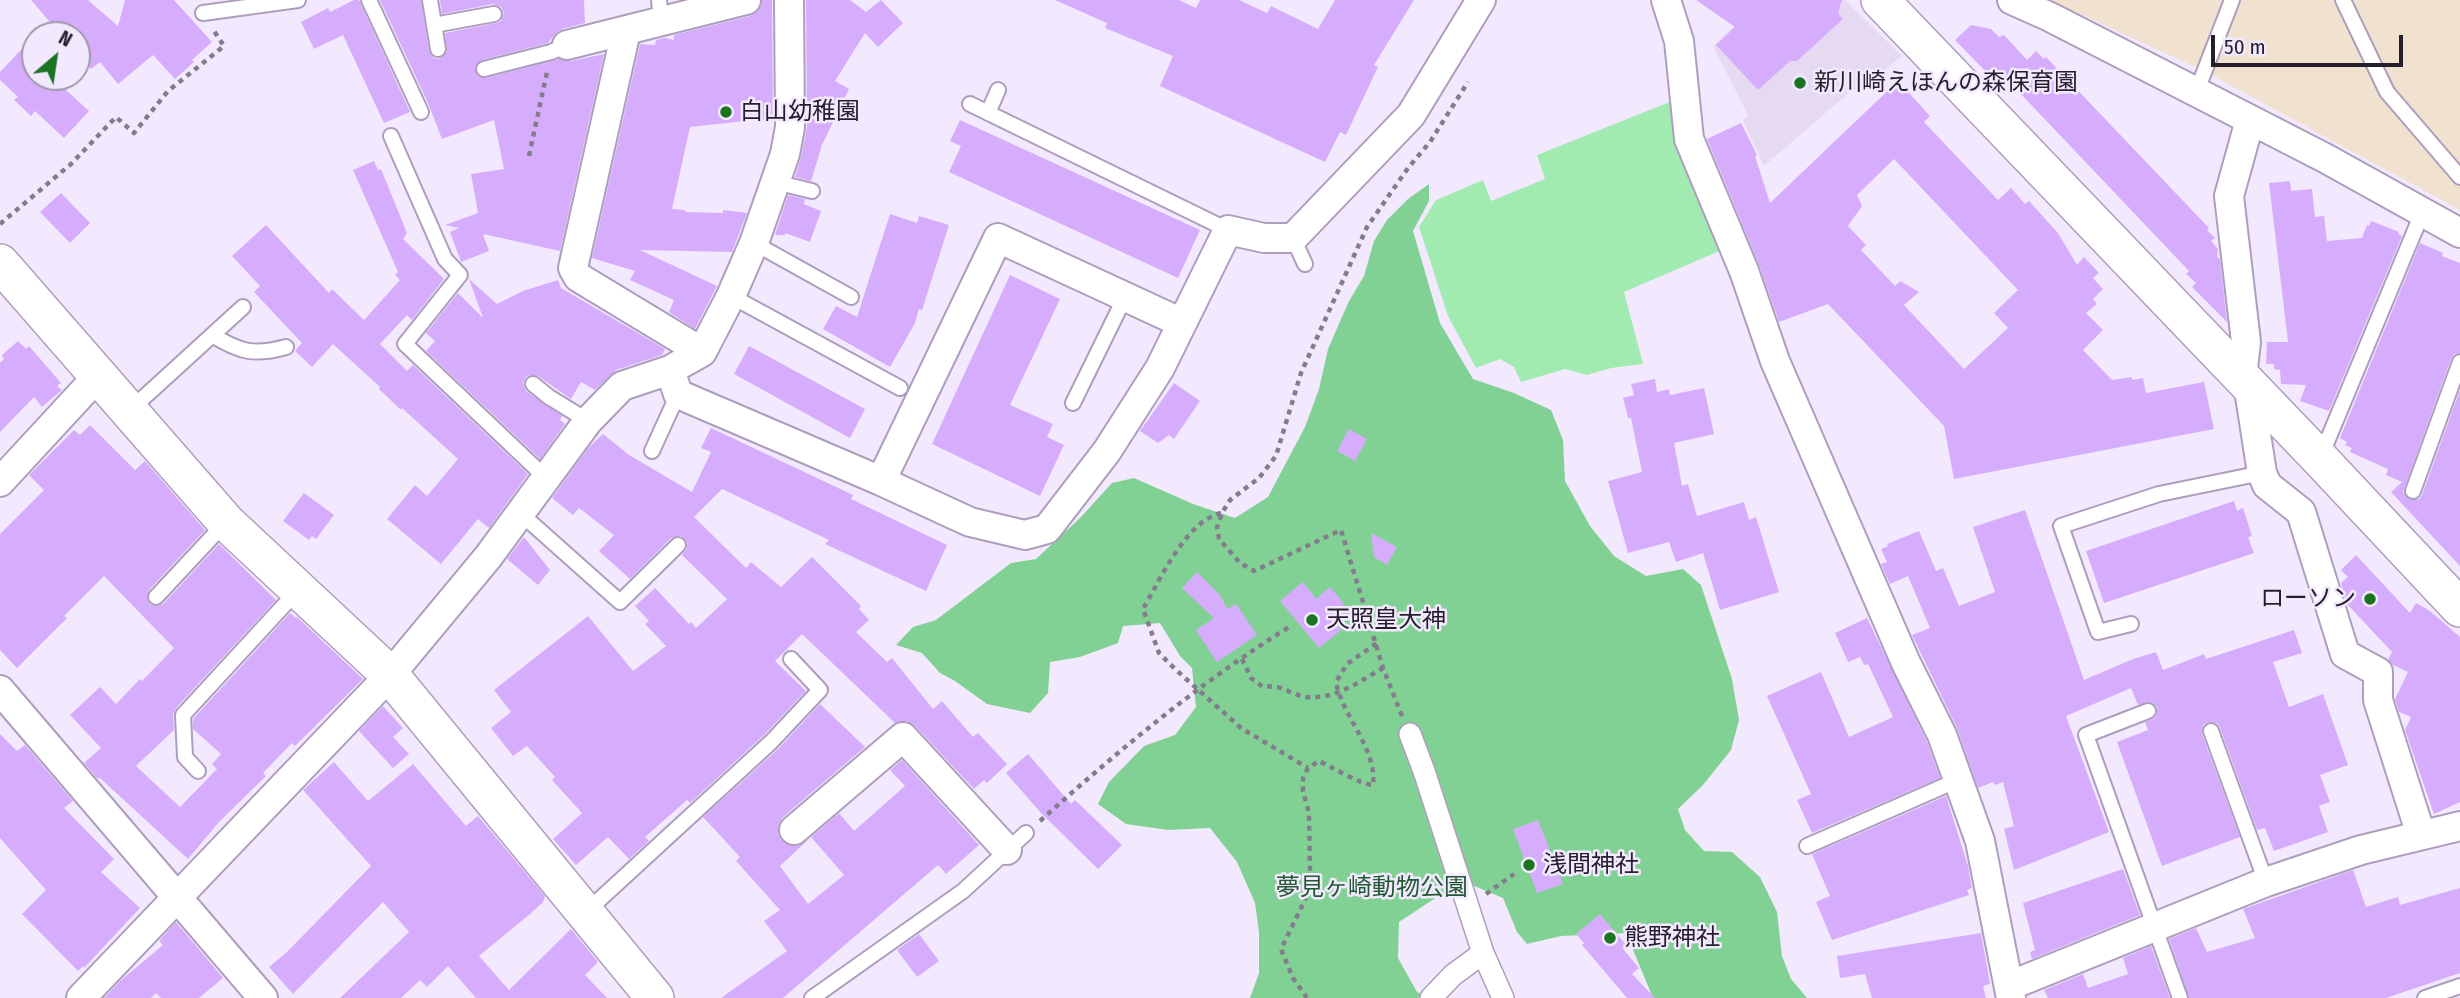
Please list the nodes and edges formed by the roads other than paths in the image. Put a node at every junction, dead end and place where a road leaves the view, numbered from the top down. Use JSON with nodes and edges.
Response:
{"nodes":[{"id":1,"x":298,"y":0,"type":"edge"},
{"id":2,"x":369,"y":0,"type":"edge"},
{"id":3,"x":430,"y":0,"type":"edge"},
{"id":4,"x":746,"y":0,"type":"edge"},
{"id":5,"x":789,"y":0,"type":"edge"},
{"id":6,"x":1481,"y":0,"type":"edge"},
{"id":7,"x":1666,"y":0,"type":"edge"},
{"id":8,"x":1880,"y":0,"type":"edge"},
{"id":9,"x":2012,"y":0,"type":"edge"},
{"id":10,"x":2232,"y":0,"type":"edge"},
{"id":11,"x":2343,"y":0,"type":"edge"},
{"id":12,"x":660,"y":11,"type":"edge"},
{"id":13,"x":203,"y":13,"type":"road end"},
{"id":14,"x":494,"y":14,"type":"dead end"},
{"id":15,"x":434,"y":25,"type":"junction"},
{"id":16,"x":626,"y":31,"type":"junction"},
{"id":17,"x":559,"y":48,"type":"joint"},
{"id":18,"x":438,"y":49,"type":"dead end"},
{"id":19,"x":484,"y":69,"type":"dead end"},
{"id":20,"x":998,"y":90,"type":"dead end"},
{"id":21,"x":2196,"y":93,"type":"junction"},
{"id":22,"x":970,"y":104,"type":"dead end"},
{"id":23,"x":421,"y":112,"type":"dead end"},
{"id":24,"x":988,"y":113,"type":"junction"},
{"id":25,"x":2250,"y":120,"type":"junction"},
{"id":26,"x":391,"y":136,"type":"dead end"},
{"id":27,"x":2460,"y":177,"type":"edge"},
{"id":28,"x":775,"y":182,"type":"junction"},
{"id":29,"x":812,"y":191,"type":"dead end"},
{"id":30,"x":2423,"y":211,"type":"junction"},
{"id":31,"x":1228,"y":230,"type":"junction"},
{"id":32,"x":2460,"y":233,"type":"edge"},
{"id":33,"x":1293,"y":238,"type":"junction"},
{"id":34,"x":754,"y":243,"type":"junction"},
{"id":35,"x":0,"y":263,"type":"edge"},
{"id":36,"x":1305,"y":264,"type":"dead end"},
{"id":37,"x":731,"y":296,"type":"junction"},
{"id":38,"x":851,"y":296,"type":"dead end"},
{"id":39,"x":1125,"y":297,"type":"junction"},
{"id":40,"x":243,"y":307,"type":"dead end"},
{"id":41,"x":1182,"y":323,"type":"junction"},
{"id":42,"x":212,"y":335,"type":"junction"},
{"id":43,"x":286,"y":347,"type":"dead end"},
{"id":44,"x":702,"y":352,"type":"junction"},
{"id":45,"x":2460,"y":362,"type":"edge"},
{"id":46,"x":97,"y":377,"type":"junction"},
{"id":47,"x":2245,"y":380,"type":"junction"},
{"id":48,"x":674,"y":382,"type":"junction"},
{"id":49,"x":533,"y":384,"type":"dead end"},
{"id":50,"x":900,"y":388,"type":"dead end"},
{"id":51,"x":1073,"y":403,"type":"dead end"},
{"id":52,"x":128,"y":411,"type":"junction"},
{"id":53,"x":588,"y":421,"type":"junction"},
{"id":54,"x":652,"y":451,"type":"dead end"},
{"id":55,"x":2320,"y":459,"type":"junction"},
{"id":56,"x":2262,"y":473,"type":"junction"},
{"id":57,"x":545,"y":477,"type":"junction"},
{"id":58,"x":881,"y":481,"type":"junction"},
{"id":59,"x":0,"y":482,"type":"edge"},
{"id":60,"x":2413,"y":491,"type":"dead end"},
{"id":61,"x":519,"y":512,"type":"junction"},
{"id":62,"x":226,"y":523,"type":"junction"},
{"id":63,"x":678,"y":545,"type":"dead end"},
{"id":64,"x":298,"y":590,"type":"junction"},
{"id":65,"x":156,"y":597,"type":"dead end"},
{"id":66,"x":2460,"y":608,"type":"edge"},
{"id":67,"x":2130,"y":624,"type":"dead end"},
{"id":68,"x":791,"y":659,"type":"dead end"},
{"id":69,"x":390,"y":675,"type":"junction"},
{"id":70,"x":0,"y":690,"type":"edge"},
{"id":71,"x":2148,"y":711,"type":"dead end"},
{"id":72,"x":2211,"y":731,"type":"dead end"},
{"id":73,"x":1410,"y":734,"type":"road end"},
{"id":74,"x":198,"y":771,"type":"dead end"},
{"id":75,"x":1958,"y":780,"type":"junction"},
{"id":76,"x":2460,"y":826,"type":"edge"},
{"id":77,"x":794,"y":830,"type":"dead end"},
{"id":78,"x":2421,"y":835,"type":"junction"},
{"id":79,"x":1017,"y":841,"type":"joint"},
{"id":80,"x":1807,"y":846,"type":"dead end"},
{"id":81,"x":2266,"y":882,"type":"junction"},
{"id":82,"x":177,"y":897,"type":"junction"},
{"id":83,"x":586,"y":912,"type":"junction"},
{"id":84,"x":2155,"y":928,"type":"junction"},
{"id":85,"x":1483,"y":953,"type":"junction"},
{"id":86,"x":2460,"y":986,"type":"edge"},
{"id":87,"x":2010,"y":992,"type":"edge"},
{"id":88,"x":81,"y":998,"type":"edge"},
{"id":89,"x":264,"y":998,"type":"edge"},
{"id":90,"x":654,"y":998,"type":"edge"},
{"id":91,"x":813,"y":998,"type":"edge"},
{"id":92,"x":1431,"y":998,"type":"edge"},
{"id":93,"x":1503,"y":998,"type":"edge"},
{"id":94,"x":2180,"y":998,"type":"edge"},
{"id":95,"x":2425,"y":998,"type":"edge"}],
"edges":[{"from":1,"to":13,"type":"lane"},
{"from":2,"to":23,"type":"lane"},
{"from":3,"to":15,"type":"lane"},
{"from":4,"to":12,"type":"street"},
{"from":5,"to":28,"type":"street"},
{"from":6,"to":33,"type":"street"},
{"from":7,"to":75,"type":"street"},
{"from":8,"to":47,"type":"street"},
{"from":9,"to":21,"type":"street"},
{"from":10,"to":21,"type":"lane"},
{"from":11,"to":27,"type":"lane"},
{"from":12,"to":16,"type":"street"},
{"from":14,"to":15,"type":"lane"},
{"from":15,"to":18,"type":"lane"},
{"from":16,"to":17,"type":"street"},
{"from":16,"to":44,"type":"street"},
{"from":17,"to":19,"type":"lane"},
{"from":20,"to":24,"type":"lane"},
{"from":21,"to":25,"type":"street"},
{"from":22,"to":24,"type":"lane"},
{"from":24,"to":31,"type":"lane"},
{"from":25,"to":30,"type":"street"},
{"from":25,"to":47,"type":"street"},
{"from":26,"to":57,"type":"lane"},
{"from":28,"to":29,"type":"lane"},
{"from":28,"to":34,"type":"street"},
{"from":30,"to":32,"type":"street"},
{"from":30,"to":55,"type":"lane"},
{"from":31,"to":33,"type":"street"},
{"from":31,"to":41,"type":"street"},
{"from":33,"to":36,"type":"lane"},
{"from":34,"to":37,"type":"street"},
{"from":34,"to":38,"type":"lane"},
{"from":35,"to":46,"type":"street"},
{"from":37,"to":44,"type":"street"},
{"from":37,"to":50,"type":"lane"},
{"from":39,"to":41,"type":"street"},
{"from":39,"to":51,"type":"lane"},
{"from":39,"to":58,"type":"street"},
{"from":40,"to":42,"type":"lane"},
{"from":41,"to":58,"type":"street"},
{"from":42,"to":43,"type":"lane"},
{"from":42,"to":52,"type":"lane"},
{"from":44,"to":48,"type":"street"},
{"from":45,"to":60,"type":"lane"},
{"from":46,"to":52,"type":"street"},
{"from":46,"to":59,"type":"street"},
{"from":47,"to":55,"type":"street"},
{"from":47,"to":56,"type":"street"},
{"from":48,"to":53,"type":"street"},
{"from":48,"to":54,"type":"lane"},
{"from":48,"to":58,"type":"street"},
{"from":49,"to":53,"type":"lane"},
{"from":52,"to":62,"type":"street"},
{"from":53,"to":57,"type":"street"},
{"from":55,"to":66,"type":"street"},
{"from":56,"to":67,"type":"lane"},
{"from":56,"to":78,"type":"street"},
{"from":57,"to":61,"type":"street"},
{"from":61,"to":63,"type":"lane"},
{"from":61,"to":69,"type":"street"},
{"from":62,"to":64,"type":"street"},
{"from":62,"to":65,"type":"lane"},
{"from":64,"to":69,"type":"street"},
{"from":64,"to":74,"type":"lane"},
{"from":68,"to":83,"type":"lane"},
{"from":69,"to":82,"type":"street"},
{"from":69,"to":83,"type":"street"},
{"from":70,"to":82,"type":"street"},
{"from":71,"to":84,"type":"lane"},
{"from":72,"to":81,"type":"lane"},
{"from":73,"to":85,"type":"street"},
{"from":75,"to":80,"type":"lane"},
{"from":75,"to":87,"type":"street"},
{"from":76,"to":78,"type":"street"},
{"from":77,"to":79,"type":"street"},
{"from":78,"to":81,"type":"street"},
{"from":79,"to":91,"type":"lane"},
{"from":81,"to":84,"type":"street"},
{"from":82,"to":88,"type":"street"},
{"from":82,"to":89,"type":"street"},
{"from":83,"to":90,"type":"street"},
{"from":84,"to":87,"type":"street"},
{"from":84,"to":94,"type":"lane"},
{"from":85,"to":92,"type":"street"},
{"from":85,"to":93,"type":"street"},
{"from":86,"to":95,"type":"lane"}]}
